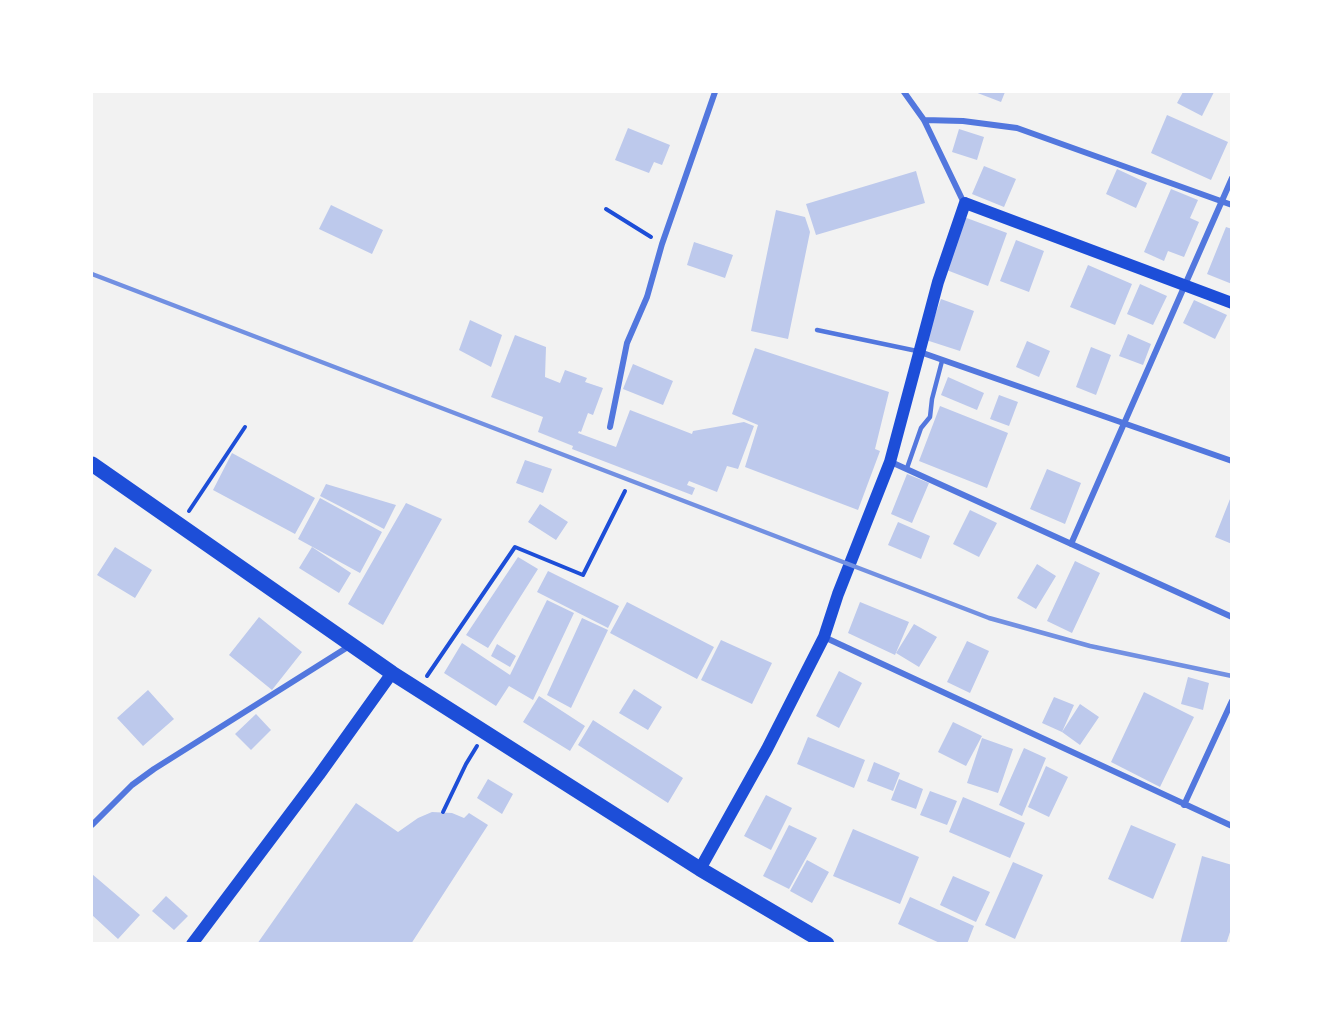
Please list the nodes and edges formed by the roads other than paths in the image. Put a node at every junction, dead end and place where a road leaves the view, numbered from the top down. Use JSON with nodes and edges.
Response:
{"nodes":[{"id":1,"x":715,"y":92,"type":"edge"},
{"id":2,"x":904,"y":92,"type":"edge"},
{"id":3,"x":924,"y":120,"type":"junction"},
{"id":4,"x":1232,"y":178,"type":"edge"},
{"id":5,"x":1223,"y":202,"type":"junction"},
{"id":6,"x":965,"y":203,"type":"junction"},
{"id":7,"x":1232,"y":205,"type":"edge"},
{"id":8,"x":1185,"y":284,"type":"junction"},
{"id":9,"x":1232,"y":303,"type":"edge"},
{"id":10,"x":817,"y":330,"type":"dead end"},
{"id":11,"x":920,"y":352,"type":"junction"},
{"id":12,"x":942,"y":361,"type":"junction"},
{"id":13,"x":1125,"y":423,"type":"junction"},
{"id":14,"x":610,"y":427,"type":"dead end"},
{"id":15,"x":1232,"y":461,"type":"edge"},
{"id":16,"x":890,"y":462,"type":"junction"},
{"id":17,"x":92,"y":464,"type":"edge"},
{"id":18,"x":907,"y":468,"type":"junction"},
{"id":19,"x":1071,"y":544,"type":"junction"},
{"id":20,"x":1232,"y":617,"type":"edge"},
{"id":21,"x":824,"y":637,"type":"junction"},
{"id":22,"x":352,"y":645,"type":"junction"},
{"id":23,"x":392,"y":673,"type":"junction"},
{"id":24,"x":1232,"y":701,"type":"edge"},
{"id":25,"x":1184,"y":805,"type":"junction"},
{"id":26,"x":92,"y":825,"type":"edge"},
{"id":27,"x":1232,"y":826,"type":"edge"},
{"id":28,"x":700,"y":869,"type":"junction"},
{"id":29,"x":192,"y":944,"type":"edge"},
{"id":30,"x":827,"y":944,"type":"edge"}],
"edges":[{"from":1,"to":14,"type":"street"},
{"from":2,"to":3,"type":"street"},
{"from":3,"to":5,"type":"street"},
{"from":3,"to":6,"type":"street"},
{"from":4,"to":5,"type":"street"},
{"from":5,"to":7,"type":"street"},
{"from":5,"to":8,"type":"street"},
{"from":6,"to":8,"type":"main road"},
{"from":6,"to":11,"type":"main road"},
{"from":8,"to":9,"type":"main road"},
{"from":8,"to":13,"type":"street"},
{"from":10,"to":11,"type":"lane"},
{"from":11,"to":12,"type":"street"},
{"from":11,"to":16,"type":"main road"},
{"from":12,"to":13,"type":"street"},
{"from":12,"to":18,"type":"lane"},
{"from":13,"to":15,"type":"street"},
{"from":13,"to":19,"type":"street"},
{"from":16,"to":18,"type":"street"},
{"from":16,"to":21,"type":"main road"},
{"from":17,"to":22,"type":"main road"},
{"from":18,"to":19,"type":"street"},
{"from":19,"to":20,"type":"street"},
{"from":21,"to":25,"type":"street"},
{"from":21,"to":28,"type":"main road"},
{"from":22,"to":23,"type":"main road"},
{"from":22,"to":26,"type":"street"},
{"from":23,"to":28,"type":"main road"},
{"from":23,"to":29,"type":"main road"},
{"from":24,"to":25,"type":"street"},
{"from":25,"to":27,"type":"street"},
{"from":28,"to":30,"type":"main road"}]}
